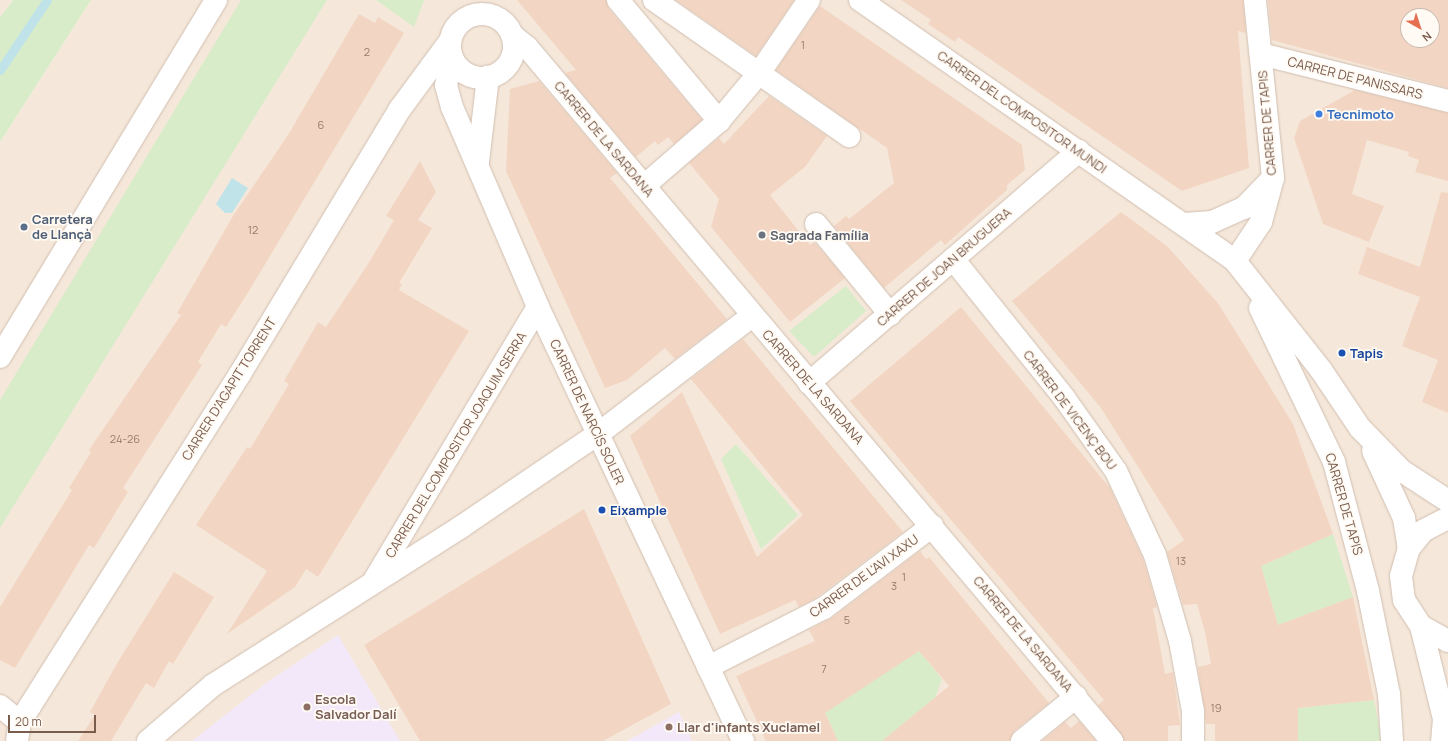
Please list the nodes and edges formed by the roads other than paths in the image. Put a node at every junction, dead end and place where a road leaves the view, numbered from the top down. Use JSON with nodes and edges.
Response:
{"nodes":[{"id":1,"x":216,"y":0,"type":"edge"},
{"id":2,"x":618,"y":0,"type":"edge"},
{"id":3,"x":654,"y":0,"type":"edge"},
{"id":4,"x":809,"y":0,"type":"edge"},
{"id":5,"x":860,"y":0,"type":"edge"},
{"id":6,"x":1255,"y":0,"type":"edge"},
{"id":7,"x":471,"y":8,"type":"edge"},
{"id":8,"x":512,"y":35,"type":"junction"},
{"id":9,"x":451,"y":49,"type":"junction"},
{"id":10,"x":1262,"y":54,"type":"junction"},
{"id":11,"x":760,"y":72,"type":"junction"},
{"id":12,"x":488,"y":77,"type":"junction"},
{"id":13,"x":1448,"y":102,"type":"edge"},
{"id":14,"x":719,"y":122,"type":"junction"},
{"id":15,"x":849,"y":136,"type":"dead end"},
{"id":16,"x":1078,"y":151,"type":"junction"},
{"id":17,"x":478,"y":167,"type":"junction"},
{"id":18,"x":1273,"y":178,"type":"junction"},
{"id":19,"x":644,"y":186,"type":"junction"},
{"id":20,"x":816,"y":224,"type":"dead end"},
{"id":21,"x":1184,"y":224,"type":"junction"},
{"id":22,"x":952,"y":259,"type":"junction"},
{"id":23,"x":1235,"y":261,"type":"junction"},
{"id":24,"x":538,"y":307,"type":"junction"},
{"id":25,"x":890,"y":314,"type":"junction"},
{"id":26,"x":752,"y":316,"type":"junction"},
{"id":27,"x":0,"y":357,"type":"edge"},
{"id":28,"x":810,"y":383,"type":"junction"},
{"id":29,"x":1360,"y":428,"type":"junction"},
{"id":30,"x":598,"y":434,"type":"junction"},
{"id":31,"x":1448,"y":501,"type":"edge"},
{"id":32,"x":1448,"y":518,"type":"edge"},
{"id":33,"x":932,"y":526,"type":"junction"},
{"id":34,"x":1409,"y":548,"type":"junction"},
{"id":35,"x":373,"y":583,"type":"junction"},
{"id":36,"x":1421,"y":626,"type":"junction"},
{"id":37,"x":1448,"y":641,"type":"edge"},
{"id":38,"x":708,"y":667,"type":"junction"},
{"id":39,"x":1076,"y":697,"type":"junction"},
{"id":40,"x":0,"y":706,"type":"edge"},
{"id":41,"x":1446,"y":715,"type":"edge"},
{"id":42,"x":19,"y":732,"type":"edge"},
{"id":43,"x":148,"y":741,"type":"edge"},
{"id":44,"x":743,"y":741,"type":"edge"},
{"id":45,"x":1022,"y":741,"type":"edge"},
{"id":46,"x":1112,"y":741,"type":"edge"},
{"id":47,"x":1193,"y":741,"type":"edge"},
{"id":48,"x":1392,"y":741,"type":"edge"},
{"id":49,"x":1442,"y":741,"type":"edge"}],
"edges":[{"from":1,"to":27,"type":"street"},
{"from":2,"to":14,"type":"street"},
{"from":3,"to":11,"type":"street"},
{"from":4,"to":11,"type":"street"},
{"from":5,"to":16,"type":"street","name":"CARRER DEL COMPOSITOR MUNDI"},
{"from":6,"to":10,"type":"street","name":"CARRER DE TAPIS"},
{"from":7,"to":8,"type":"street"},
{"from":7,"to":9,"type":"street"},
{"from":8,"to":12,"type":"street"},
{"from":8,"to":19,"type":"street","name":"CARRER DE LA SARDANA"},
{"from":9,"to":12,"type":"street"},
{"from":9,"to":17,"type":"street","name":"CARRER DE NARCÍS SOLER"},
{"from":9,"to":42,"type":"street","name":"CARRER D'AGAPIT TORRENT"},
{"from":10,"to":13,"type":"street","name":"CARRER DE PANISSARS"},
{"from":10,"to":18,"type":"street","name":"CARRER DE TAPIS"},
{"from":11,"to":14,"type":"street"},
{"from":11,"to":15,"type":"street"},
{"from":12,"to":17,"type":"street","name":"CARRER DE NARCÍS SOLER"},
{"from":14,"to":19,"type":"street"},
{"from":16,"to":21,"type":"street","name":"CARRER DEL COMPOSITOR MUNDI"},
{"from":16,"to":22,"type":"street","name":"CARRER DE JOAN BRUGUERA"},
{"from":17,"to":24,"type":"street","name":"CARRER DE NARCÍS SOLER"},
{"from":18,"to":21,"type":"street"},
{"from":18,"to":23,"type":"street","name":"CARRER DE TAPIS"},
{"from":19,"to":26,"type":"street","name":"CARRER DE LA SARDANA"},
{"from":20,"to":25,"type":"street"},
{"from":21,"to":23,"type":"street","name":"CARRER DE TAPIS"},
{"from":22,"to":25,"type":"street","name":"CARRER DE JOAN BRUGUERA"},
{"from":22,"to":47,"type":"street","name":"CARRER DE VICENÇ BOU"},
{"from":23,"to":29,"type":"street","name":"CARRER DE TAPIS"},
{"from":23,"to":48,"type":"street","name":"CARRER DE TAPIS"},
{"from":24,"to":30,"type":"street","name":"CARRER DE NARCÍS SOLER"},
{"from":24,"to":35,"type":"street","name":"CARRER DEL COMPOSITOR JOAQUIM SERRA"},
{"from":25,"to":28,"type":"street","name":"CARRER DE JOAN BRUGUERA"},
{"from":26,"to":28,"type":"street","name":"CARRER DE LA SARDANA"},
{"from":26,"to":30,"type":"street","name":"CARRER DEL COMPOSITOR JOAQUIM SERRA"},
{"from":28,"to":33,"type":"street","name":"CARRER DE LA SARDANA"},
{"from":29,"to":31,"type":"street","name":"CARRER DE TAPIS"},
{"from":29,"to":34,"type":"street","name":"CARRER DE TAPIS"},
{"from":30,"to":35,"type":"street","name":"CARRER DEL COMPOSITOR JOAQUIM SERRA"},
{"from":30,"to":38,"type":"street","name":"CARRER DE NARCÍS SOLER"},
{"from":32,"to":34,"type":"street"},
{"from":33,"to":38,"type":"street","name":"CARRER DE L'AVI XAXU"},
{"from":33,"to":39,"type":"street","name":"CARRER DE LA SARDANA"},
{"from":34,"to":36,"type":"street"},
{"from":35,"to":43,"type":"street","name":"CARRER DEL COMPOSITOR JOAQUIM SERRA"},
{"from":36,"to":37,"type":"street"},
{"from":36,"to":41,"type":"street"},
{"from":38,"to":44,"type":"street","name":"CARRER DE NARCÍS SOLER"},
{"from":39,"to":45,"type":"street"},
{"from":39,"to":46,"type":"street","name":"CARRER DE LA SARDANA"},
{"from":40,"to":42,"type":"street"},
{"from":41,"to":49,"type":"street"}]}
